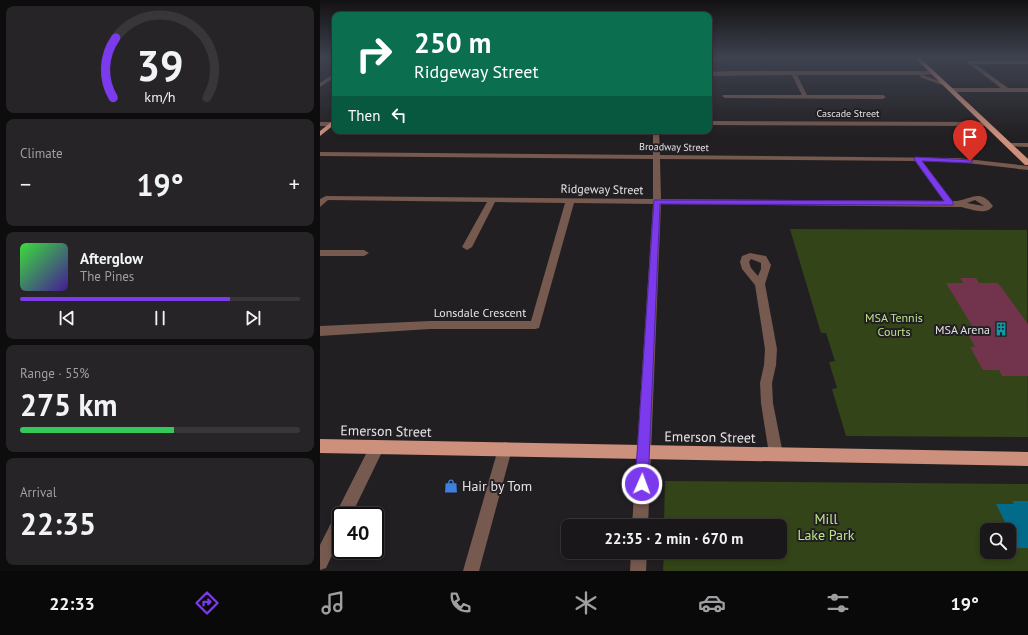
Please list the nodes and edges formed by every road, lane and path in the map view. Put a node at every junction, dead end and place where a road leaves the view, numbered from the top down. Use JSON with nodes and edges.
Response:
{"nodes":[{"id":1,"x":799,"y":84,"type":"edge"},
{"id":2,"x":944,"y":84,"type":"edge"},
{"id":3,"x":999,"y":84,"type":"edge"},
{"id":4,"x":951,"y":90,"type":"junction"},
{"id":5,"x":1007,"y":90,"type":"junction"},
{"id":6,"x":1028,"y":90,"type":"edge"},
{"id":7,"x":725,"y":96,"type":"dead end"},
{"id":8,"x":805,"y":96,"type":"junction"},
{"id":9,"x":883,"y":97,"type":"dead end"},
{"id":10,"x":332,"y":123,"type":"edge"},
{"id":11,"x":712,"y":123,"type":"edge"},
{"id":12,"x":320,"y":124,"type":"edge"},
{"id":13,"x":332,"y":124,"type":"edge"},
{"id":14,"x":986,"y":124,"type":"junction"},
{"id":15,"x":320,"y":134,"type":"edge"},
{"id":16,"x":656,"y":134,"type":"edge"},
{"id":17,"x":1010,"y":145,"type":"junction"},
{"id":18,"x":1028,"y":145,"type":"edge"},
{"id":19,"x":320,"y":154,"type":"edge"},
{"id":20,"x":657,"y":157,"type":"junction"},
{"id":21,"x":917,"y":159,"type":"junction"},
{"id":22,"x":1028,"y":162,"type":"edge"},
{"id":23,"x":1028,"y":168,"type":"edge"},
{"id":24,"x":492,"y":200,"type":"junction"},
{"id":25,"x":570,"y":200,"type":"junction"},
{"id":26,"x":323,"y":201,"type":"edge"},
{"id":27,"x":657,"y":201,"type":"junction"},
{"id":28,"x":950,"y":204,"type":"junction"},
{"id":29,"x":961,"y":204,"type":"dead end"},
{"id":30,"x":467,"y":247,"type":"dead end"},
{"id":31,"x":320,"y":253,"type":"edge"},
{"id":32,"x":364,"y":253,"type":"dead end"},
{"id":33,"x":760,"y":284,"type":"dead end"},
{"id":34,"x":320,"y":331,"type":"edge"},
{"id":35,"x":320,"y":446,"type":"edge"},
{"id":36,"x":377,"y":447,"type":"junction"},
{"id":37,"x":505,"y":449,"type":"junction"},
{"id":38,"x":643,"y":452,"type":"junction"},
{"id":39,"x":776,"y":454,"type":"junction"},
{"id":40,"x":1028,"y":459,"type":"edge"},
{"id":41,"x":347,"y":507,"type":"edge"},
{"id":42,"x":640,"y":519,"type":"edge"},
{"id":43,"x":332,"y":538,"type":"edge"},
{"id":44,"x":639,"y":559,"type":"edge"},
{"id":45,"x":320,"y":562,"type":"edge"},
{"id":46,"x":471,"y":571,"type":"edge"},
{"id":47,"x":638,"y":571,"type":"edge"}],
"edges":[{"from":1,"to":8,"type":"street"},
{"from":2,"to":4,"type":"main road"},
{"from":3,"to":5,"type":"street"},
{"from":4,"to":5,"type":"street"},
{"from":4,"to":14,"type":"main road"},
{"from":5,"to":6,"type":"street"},
{"from":7,"to":8,"type":"street"},
{"from":8,"to":9,"type":"street"},
{"from":10,"to":12,"type":"street"},
{"from":11,"to":14,"type":"street","name":"Cascade Street"},
{"from":13,"to":15,"type":"main road"},
{"from":14,"to":17,"type":"main road"},
{"from":16,"to":20,"type":"street"},
{"from":17,"to":18,"type":"street"},
{"from":17,"to":22,"type":"main road"},
{"from":19,"to":20,"type":"street","name":"Broadway Street"},
{"from":20,"to":21,"type":"street","name":"Broadway Street"},
{"from":20,"to":27,"type":"street"},
{"from":21,"to":23,"type":"street","name":"Broadway Street"},
{"from":21,"to":28,"type":"street"},
{"from":24,"to":25,"type":"street","name":"Ridgeway Street"},
{"from":24,"to":26,"type":"street","name":"Ridgeway Street"},
{"from":24,"to":30,"type":"street"},
{"from":25,"to":27,"type":"street","name":"Ridgeway Street"},
{"from":25,"to":34,"type":"street","name":"Lonsdale Crescent"},
{"from":27,"to":28,"type":"street","name":"Ridgeway Street"},
{"from":27,"to":38,"type":"street"},
{"from":28,"to":29,"type":"street","name":"Ridgeway Street"},
{"from":31,"to":32,"type":"street"},
{"from":33,"to":39,"type":"street"},
{"from":35,"to":36,"type":"main road","name":"Emerson Street"},
{"from":36,"to":37,"type":"main road","name":"Emerson Street"},
{"from":36,"to":41,"type":"street"},
{"from":37,"to":38,"type":"main road","name":"Emerson Street"},
{"from":37,"to":46,"type":"street"},
{"from":38,"to":39,"type":"main road","name":"Emerson Street"},
{"from":38,"to":42,"type":"street"},
{"from":39,"to":40,"type":"main road","name":"Emerson Street"},
{"from":43,"to":45,"type":"street"},
{"from":44,"to":47,"type":"street"}]}
